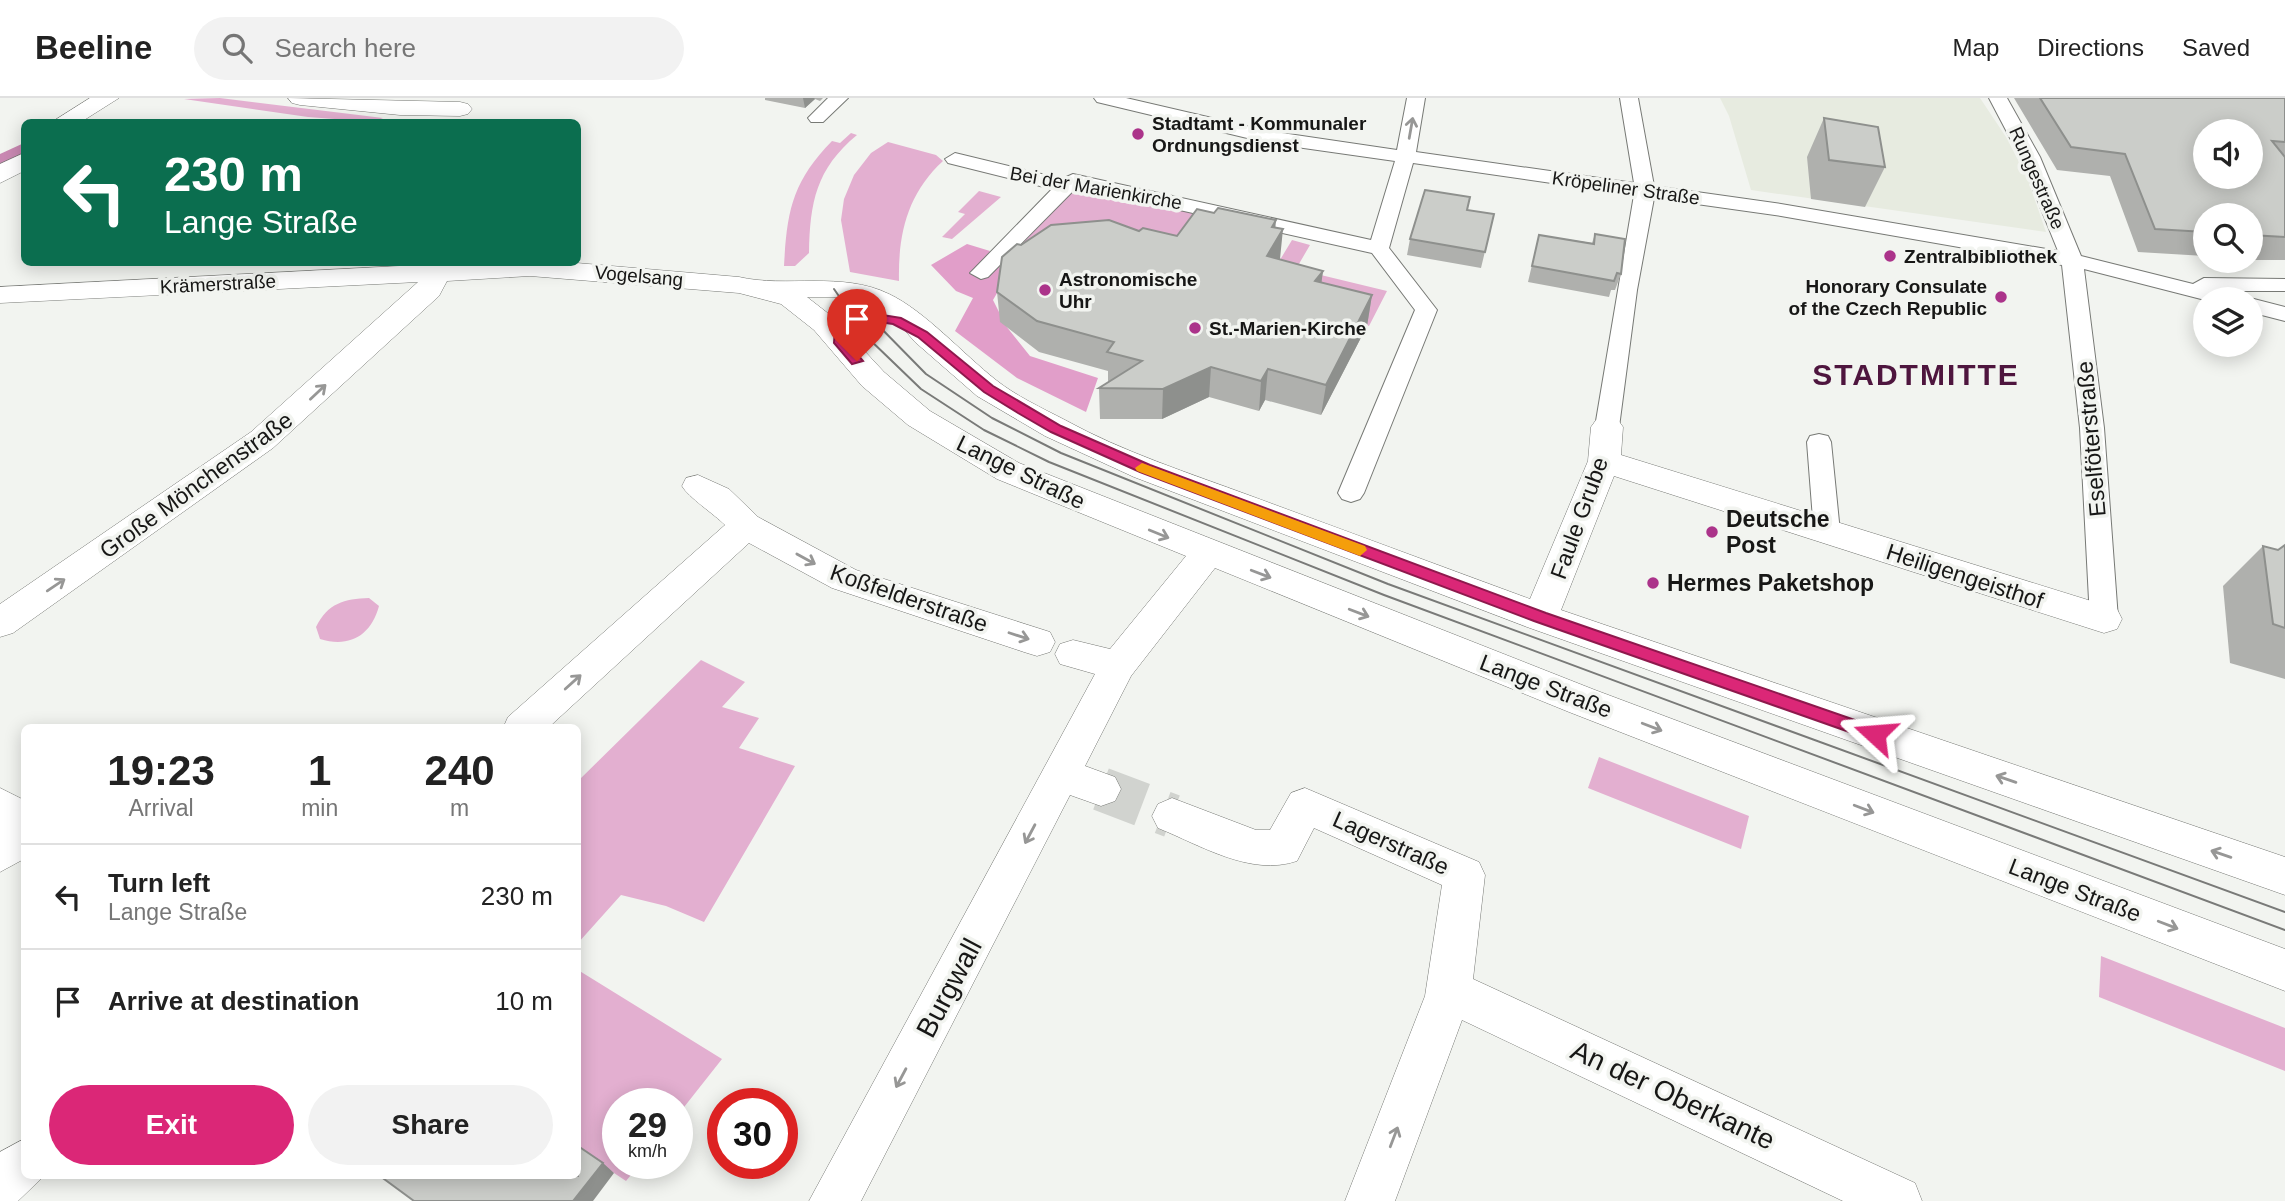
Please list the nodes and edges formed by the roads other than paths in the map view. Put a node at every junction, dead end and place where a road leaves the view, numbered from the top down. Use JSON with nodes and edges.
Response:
{"nodes":[{"id":1,"x":107,"y":98,"type":"edge"},
{"id":2,"x":134,"y":98,"type":"edge"},
{"id":3,"x":300,"y":98,"type":"edge"},
{"id":4,"x":839,"y":98,"type":"edge"},
{"id":5,"x":1103,"y":98,"type":"edge"},
{"id":6,"x":1416,"y":98,"type":"edge"},
{"id":7,"x":1629,"y":98,"type":"edge"},
{"id":8,"x":1998,"y":98,"type":"edge"},
{"id":9,"x":459,"y":110,"type":"edge"},
{"id":10,"x":817,"y":118,"type":"dead end"},
{"id":11,"x":69,"y":119,"type":"edge"},
{"id":12,"x":97,"y":119,"type":"edge"},
{"id":13,"x":21,"y":147,"type":"edge"},
{"id":14,"x":1405,"y":158,"type":"junction"},
{"id":15,"x":0,"y":159,"type":"edge"},
{"id":16,"x":955,"y":159,"type":"dead end"},
{"id":17,"x":21,"y":163,"type":"edge"},
{"id":18,"x":0,"y":176,"type":"edge"},
{"id":19,"x":1066,"y":186,"type":"junction"},
{"id":20,"x":1645,"y":190,"type":"junction"},
{"id":21,"x":1379,"y":248,"type":"junction"},
{"id":22,"x":2072,"y":260,"type":"junction"},
{"id":23,"x":376,"y":269,"type":"edge"},
{"id":24,"x":436,"y":272,"type":"junction"},
{"id":25,"x":981,"y":273,"type":"dead end"},
{"id":26,"x":2149,"y":278,"type":"junction"},
{"id":27,"x":2285,"y":285,"type":"edge"},
{"id":28,"x":758,"y":288,"type":"junction"},
{"id":29,"x":2193,"y":290,"type":"edge"},
{"id":30,"x":0,"y":295,"type":"edge"},
{"id":31,"x":2263,"y":308,"type":"edge"},
{"id":32,"x":2285,"y":314,"type":"edge"},
{"id":33,"x":925,"y":336,"type":"junction"},
{"id":34,"x":841,"y":343,"type":"junction"},
{"id":35,"x":1607,"y":427,"type":"joint"},
{"id":36,"x":1819,"y":442,"type":"dead end"},
{"id":37,"x":1604,"y":461,"type":"junction"},
{"id":38,"x":698,"y":486,"type":"dead end"},
{"id":39,"x":1351,"y":493,"type":"dead end"},
{"id":40,"x":746,"y":526,"type":"junction"},
{"id":41,"x":1827,"y":532,"type":"junction"},
{"id":42,"x":1208,"y":553,"type":"junction"},
{"id":43,"x":1540,"y":617,"type":"junction"},
{"id":44,"x":2104,"y":619,"type":"joint"},
{"id":45,"x":0,"y":623,"type":"edge"},
{"id":46,"x":1037,"y":642,"type":"dead end"},
{"id":47,"x":1073,"y":653,"type":"dead end"},
{"id":48,"x":1118,"y":666,"type":"junction"},
{"id":49,"x":526,"y":724,"type":"edge"},
{"id":50,"x":0,"y":805,"type":"edge"},
{"id":51,"x":1172,"y":816,"type":"tunnel mouth"},
{"id":52,"x":21,"y":820,"type":"edge"},
{"id":53,"x":21,"y":838,"type":"edge"},
{"id":54,"x":0,"y":855,"type":"edge"},
{"id":55,"x":2285,"y":876,"type":"edge"},
{"id":56,"x":2285,"y":970,"type":"edge"},
{"id":57,"x":1448,"y":996,"type":"junction"},
{"id":58,"x":21,"y":1166,"type":"edge"},
{"id":59,"x":0,"y":1184,"type":"edge"},
{"id":60,"x":834,"y":1201,"type":"edge"},
{"id":61,"x":1370,"y":1201,"type":"edge"},
{"id":62,"x":1897,"y":1201,"type":"edge"}],
"edges":[{"from":1,"to":11,"type":"street"},
{"from":2,"to":12,"type":"street"},
{"from":3,"to":9,"type":"street"},
{"from":4,"to":10,"type":"street"},
{"from":5,"to":14,"type":"street","name":"Kröpeliner Straße"},
{"from":14,"to":6,"type":"street","one_way":true},
{"from":7,"to":20,"type":"street","name":"Faule Grube"},
{"from":8,"to":22,"type":"street","name":"Rungestraße"},
{"from":13,"to":15,"type":"street"},
{"from":14,"to":20,"type":"street","name":"Kröpeliner Straße"},
{"from":14,"to":21,"type":"street"},
{"from":16,"to":19,"type":"street","name":"Bei der Marienkirche"},
{"from":17,"to":18,"type":"street"},
{"from":19,"to":21,"type":"street","name":"Bei der Marienkirche"},
{"from":19,"to":25,"type":"street"},
{"from":20,"to":22,"type":"street","name":"Kröpeliner Straße"},
{"from":20,"to":35,"type":"street","name":"Faule Grube"},
{"from":21,"to":39,"type":"street"},
{"from":22,"to":26,"type":"street","name":"Kröpeliner Straße"},
{"from":22,"to":44,"type":"street","name":"Eselföterstraße"},
{"from":23,"to":24,"type":"street","name":"Krämerstraße"},
{"from":23,"to":30,"type":"street","name":"Krämerstraße"},
{"from":24,"to":28,"type":"street","name":"Vogelsang"},
{"from":45,"to":24,"type":"street","name":"Große Mönchenstraße","one_way":true},
{"from":26,"to":27,"type":"street","name":"Kröpeliner Straße"},
{"from":26,"to":29,"type":"street","name":"Kröpeliner Straße"},
{"from":28,"to":33,"type":"street"},
{"from":28,"to":34,"type":"street","name":"Lange Straße"},
{"from":31,"to":32,"type":"street"},
{"from":33,"to":34,"type":"street"},
{"from":33,"to":43,"type":"street"},
{"from":34,"to":42,"type":"street","name":"Lange Straße","one_way":true},
{"from":35,"to":37,"type":"street","name":"Faule Grube"},
{"from":36,"to":41,"type":"street"},
{"from":37,"to":41,"type":"street","name":"Heiligengeisthof"},
{"from":37,"to":43,"type":"street","name":"Faule Grube"},
{"from":38,"to":40,"type":"street","name":"Koßfelderstraße"},
{"from":40,"to":46,"type":"street","name":"Koßfelderstraße","one_way":true},
{"from":49,"to":40,"type":"street","one_way":true},
{"from":41,"to":44,"type":"street","name":"Heiligengeisthof"},
{"from":42,"to":48,"type":"street","name":"Burgwall"},
{"from":42,"to":56,"type":"street","name":"Lange Straße","one_way":true},
{"from":55,"to":43,"type":"street","one_way":true},
{"from":47,"to":48,"type":"street"},
{"from":48,"to":60,"type":"street","name":"Burgwall","one_way":true},
{"from":50,"to":52,"type":"street"},
{"from":51,"to":57,"type":"street","name":"Lagerstraße"},
{"from":53,"to":54,"type":"street"},
{"from":61,"to":57,"type":"street","name":"Lagerstraße","one_way":true},
{"from":57,"to":62,"type":"street","name":"An der Oberkante"},
{"from":58,"to":59,"type":"street"}]}
